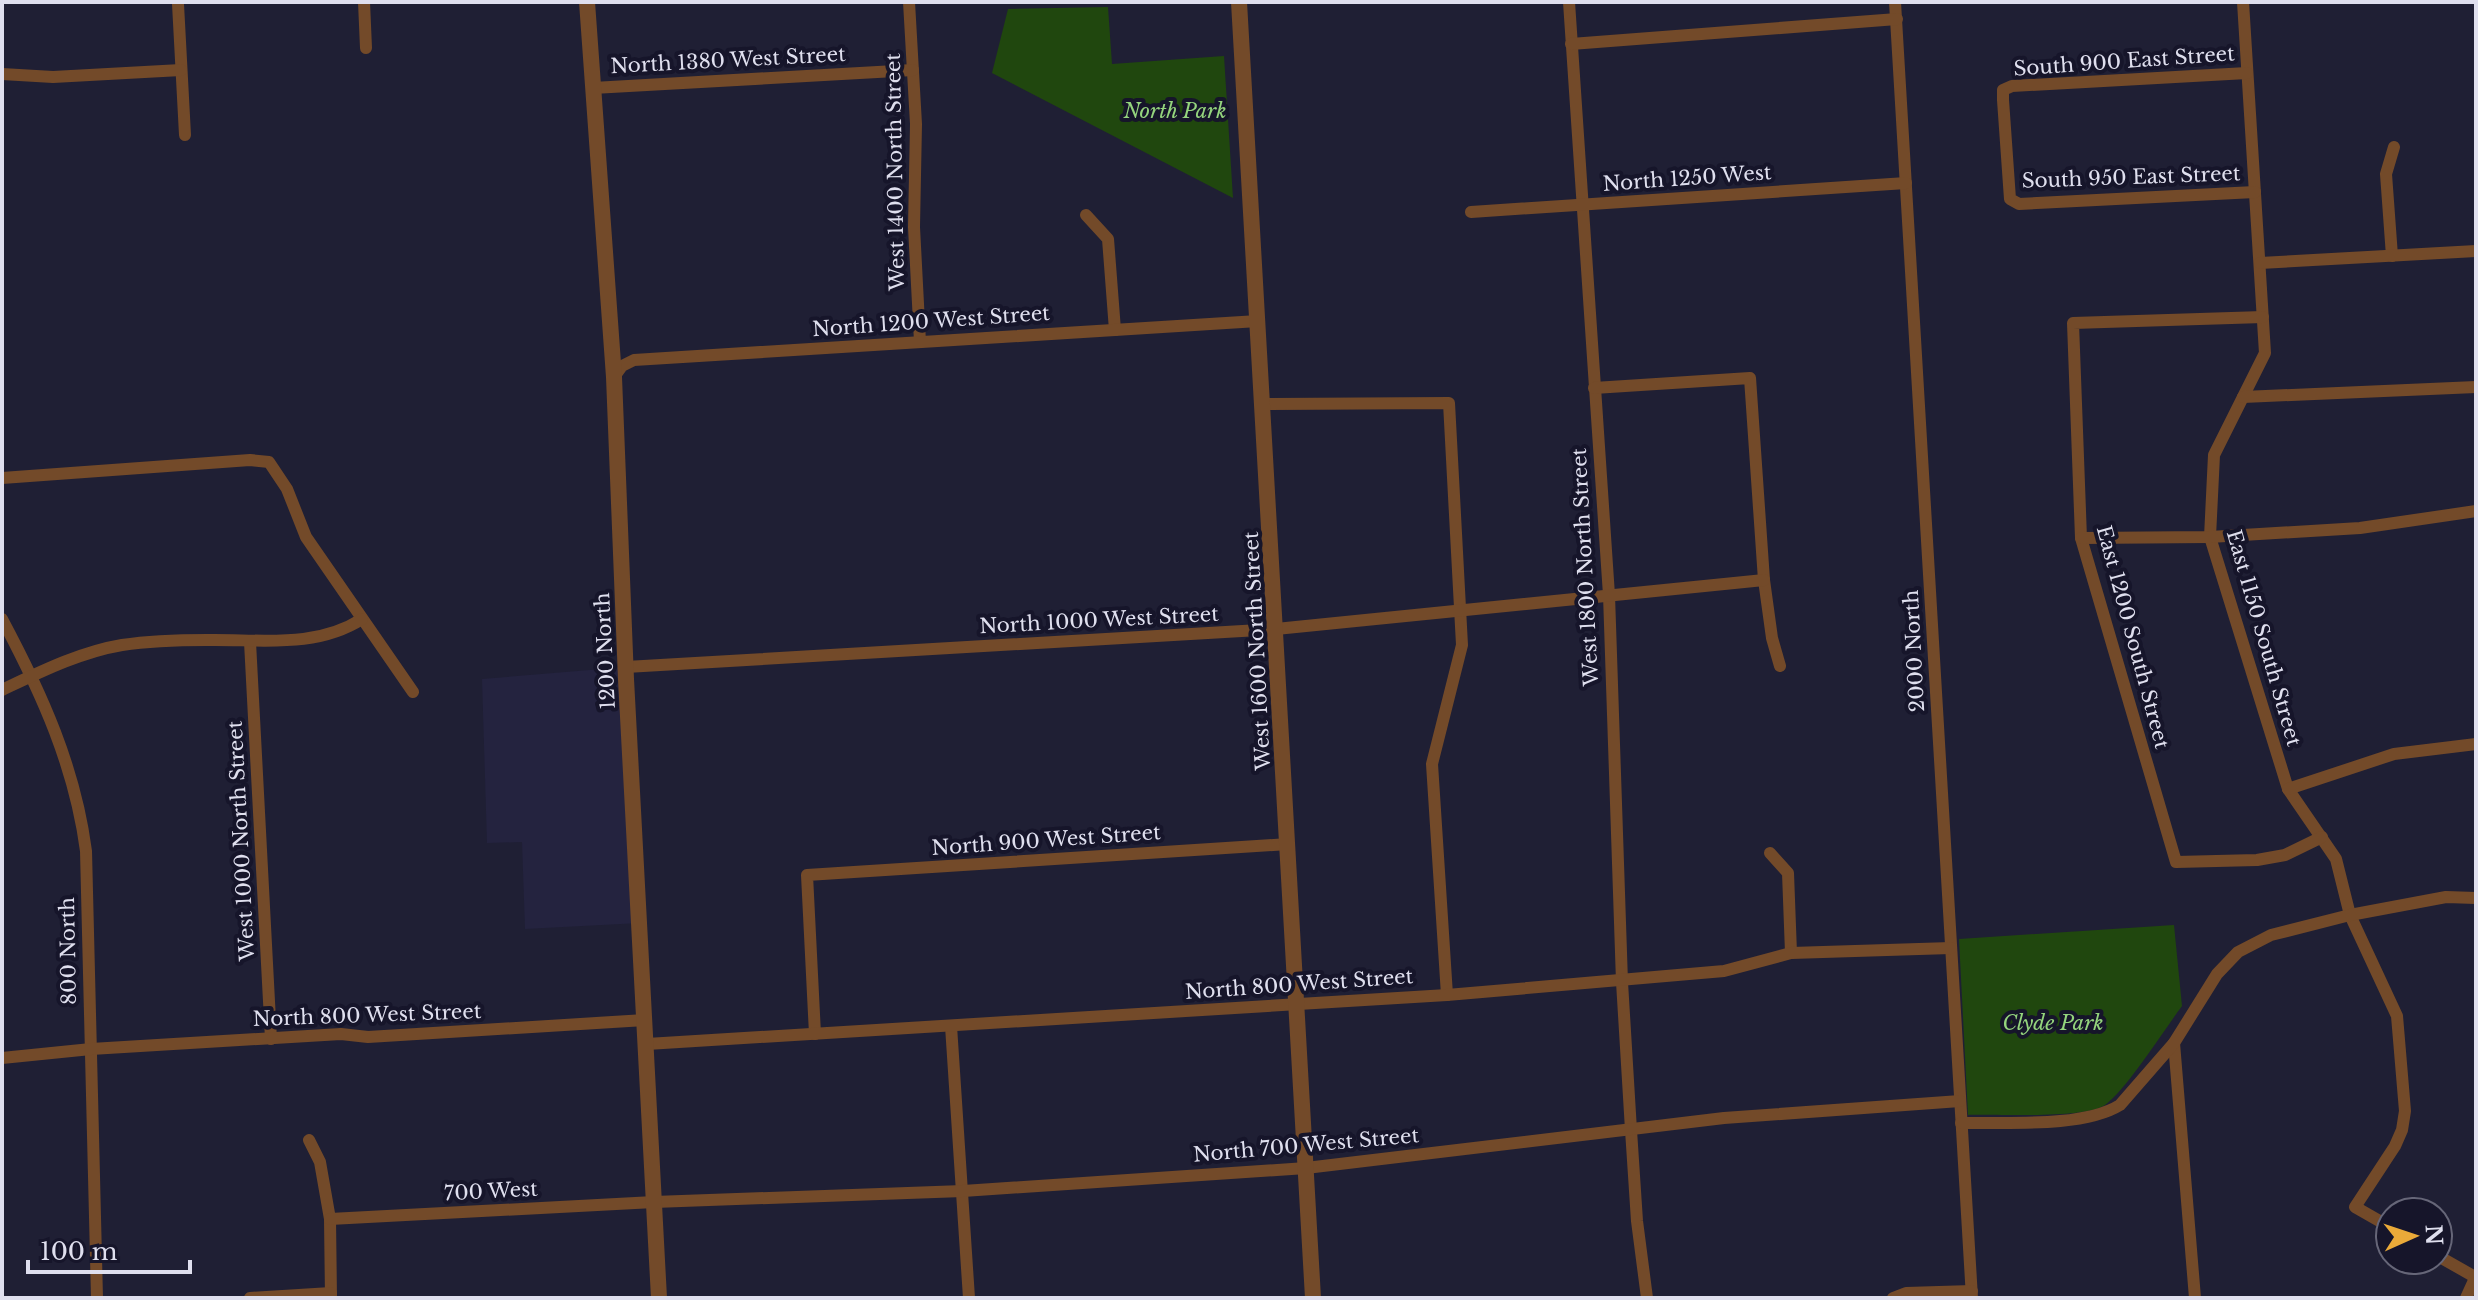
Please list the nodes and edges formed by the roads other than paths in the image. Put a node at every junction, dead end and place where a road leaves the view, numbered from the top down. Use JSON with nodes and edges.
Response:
{"nodes":[{"id":1,"x":364,"y":2,"type":"edge"},
{"id":2,"x":587,"y":2,"type":"edge"},
{"id":3,"x":909,"y":2,"type":"edge"},
{"id":4,"x":1239,"y":2,"type":"edge"},
{"id":5,"x":1569,"y":2,"type":"edge"},
{"id":6,"x":1895,"y":2,"type":"edge"},
{"id":7,"x":2243,"y":2,"type":"edge"},
{"id":8,"x":178,"y":4,"type":"dead end"},
{"id":9,"x":1897,"y":19,"type":"junction"},
{"id":10,"x":1571,"y":44,"type":"junction"},
{"id":11,"x":366,"y":48,"type":"dead end"},
{"id":12,"x":181,"y":70,"type":"junction"},
{"id":13,"x":913,"y":70,"type":"junction"},
{"id":14,"x":2247,"y":73,"type":"junction"},
{"id":15,"x":2,"y":74,"type":"edge"},
{"id":16,"x":593,"y":88,"type":"junction"},
{"id":17,"x":185,"y":135,"type":"dead end"},
{"id":18,"x":2394,"y":147,"type":"dead end"},
{"id":19,"x":1906,"y":183,"type":"junction"},
{"id":20,"x":2255,"y":192,"type":"junction"},
{"id":21,"x":2010,"y":199,"type":"joint"},
{"id":22,"x":1582,"y":205,"type":"junction"},
{"id":23,"x":1471,"y":212,"type":"dead end"},
{"id":24,"x":1086,"y":215,"type":"dead end"},
{"id":25,"x":2476,"y":251,"type":"edge"},
{"id":26,"x":2392,"y":256,"type":"junction"},
{"id":27,"x":2260,"y":263,"type":"junction"},
{"id":28,"x":2263,"y":317,"type":"junction"},
{"id":29,"x":1258,"y":321,"type":"junction"},
{"id":30,"x":1115,"y":330,"type":"junction"},
{"id":31,"x":920,"y":342,"type":"junction"},
{"id":32,"x":614,"y":377,"type":"junction"},
{"id":33,"x":2476,"y":387,"type":"edge"},
{"id":34,"x":1594,"y":388,"type":"junction"},
{"id":35,"x":2243,"y":397,"type":"junction"},
{"id":36,"x":1263,"y":404,"type":"junction"},
{"id":37,"x":2,"y":478,"type":"edge"},
{"id":38,"x":2476,"y":511,"type":"edge"},
{"id":39,"x":2210,"y":537,"type":"junction"},
{"id":40,"x":2081,"y":538,"type":"junction"},
{"id":41,"x":1764,"y":580,"type":"junction"},
{"id":42,"x":1609,"y":595,"type":"junction"},
{"id":43,"x":1462,"y":610,"type":"junction"},
{"id":44,"x":2,"y":619,"type":"edge"},
{"id":45,"x":362,"y":619,"type":"junction"},
{"id":46,"x":1276,"y":629,"type":"junction"},
{"id":47,"x":250,"y":642,"type":"junction"},
{"id":48,"x":1780,"y":666,"type":"dead end"},
{"id":49,"x":626,"y":667,"type":"junction"},
{"id":50,"x":32,"y":676,"type":"junction"},
{"id":51,"x":2,"y":690,"type":"edge"},
{"id":52,"x":413,"y":692,"type":"dead end"},
{"id":53,"x":2476,"y":744,"type":"edge"},
{"id":54,"x":2288,"y":789,"type":"junction"},
{"id":55,"x":2322,"y":837,"type":"junction"},
{"id":56,"x":1288,"y":844,"type":"junction"},
{"id":57,"x":1770,"y":853,"type":"dead end"},
{"id":58,"x":2476,"y":898,"type":"edge"},
{"id":59,"x":2350,"y":915,"type":"junction"},
{"id":60,"x":1951,"y":948,"type":"junction"},
{"id":61,"x":1791,"y":953,"type":"junction"},
{"id":62,"x":1622,"y":982,"type":"junction"},
{"id":63,"x":1447,"y":995,"type":"junction"},
{"id":64,"x":1298,"y":1003,"type":"junction"},
{"id":65,"x":645,"y":1020,"type":"junction"},
{"id":66,"x":951,"y":1026,"type":"junction"},
{"id":67,"x":815,"y":1034,"type":"junction"},
{"id":68,"x":271,"y":1039,"type":"junction"},
{"id":69,"x":2174,"y":1043,"type":"junction"},
{"id":70,"x":647,"y":1044,"type":"junction"},
{"id":71,"x":91,"y":1049,"type":"junction"},
{"id":72,"x":2,"y":1058,"type":"edge"},
{"id":73,"x":1960,"y":1101,"type":"junction"},
{"id":74,"x":1961,"y":1123,"type":"junction"},
{"id":75,"x":1631,"y":1130,"type":"junction"},
{"id":76,"x":309,"y":1140,"type":"dead end"},
{"id":77,"x":1306,"y":1168,"type":"junction"},
{"id":78,"x":963,"y":1191,"type":"junction"},
{"id":79,"x":654,"y":1202,"type":"junction"},
{"id":80,"x":2374,"y":1218,"type":"edge"},
{"id":81,"x":330,"y":1219,"type":"junction"},
{"id":82,"x":2454,"y":1265,"type":"edge"},
{"id":83,"x":2476,"y":1277,"type":"edge"},
{"id":84,"x":1972,"y":1295,"type":"edge"},
{"id":85,"x":331,"y":1296,"type":"edge"},
{"id":86,"x":97,"y":1298,"type":"edge"},
{"id":87,"x":250,"y":1298,"type":"edge"},
{"id":88,"x":659,"y":1298,"type":"edge"},
{"id":89,"x":969,"y":1298,"type":"edge"},
{"id":90,"x":1313,"y":1298,"type":"edge"},
{"id":91,"x":1647,"y":1298,"type":"edge"},
{"id":92,"x":1893,"y":1298,"type":"edge"},
{"id":93,"x":2195,"y":1298,"type":"edge"},
{"id":94,"x":2466,"y":1298,"type":"edge"}],
"edges":[{"from":1,"to":11,"type":"street"},
{"from":2,"to":16,"type":"street","name":"1200 North"},
{"from":3,"to":13,"type":"street","name":"West 1400 North Street"},
{"from":4,"to":29,"type":"street","name":"West 1600 North Street"},
{"from":5,"to":10,"type":"street","name":"West 1800 North Street"},
{"from":6,"to":9,"type":"street","name":"2000 North"},
{"from":7,"to":14,"type":"street","name":"East 1150 South Street"},
{"from":8,"to":12,"type":"street"},
{"from":9,"to":10,"type":"street"},
{"from":9,"to":19,"type":"street","name":"2000 North"},
{"from":10,"to":22,"type":"street","name":"West 1800 North Street"},
{"from":12,"to":15,"type":"street"},
{"from":12,"to":17,"type":"street"},
{"from":13,"to":16,"type":"street","name":"North 1380 West Street"},
{"from":13,"to":31,"type":"street","name":"West 1400 North Street"},
{"from":14,"to":20,"type":"street","name":"East 1150 South Street"},
{"from":14,"to":21,"type":"street","name":"South 900 East Street"},
{"from":16,"to":32,"type":"street","name":"1200 North"},
{"from":18,"to":26,"type":"street"},
{"from":19,"to":22,"type":"street","name":"North 1250 West"},
{"from":19,"to":60,"type":"street","name":"2000 North"},
{"from":20,"to":21,"type":"street","name":"South 950 East Street"},
{"from":20,"to":27,"type":"street","name":"East 1150 South Street"},
{"from":22,"to":23,"type":"street","name":"North 1250 West"},
{"from":22,"to":34,"type":"street","name":"West 1800 North Street"},
{"from":24,"to":30,"type":"street"},
{"from":25,"to":26,"type":"street"},
{"from":26,"to":27,"type":"street"},
{"from":27,"to":28,"type":"street","name":"East 1150 South Street"},
{"from":28,"to":35,"type":"street","name":"East 1150 South Street"},
{"from":28,"to":40,"type":"street","name":"East 1200 South Street"},
{"from":29,"to":30,"type":"street","name":"North 1200 West Street"},
{"from":29,"to":36,"type":"street","name":"West 1600 North Street"},
{"from":30,"to":31,"type":"street","name":"North 1200 West Street"},
{"from":31,"to":32,"type":"street","name":"North 1200 West Street"},
{"from":32,"to":49,"type":"street","name":"1200 North"},
{"from":33,"to":35,"type":"street"},
{"from":34,"to":41,"type":"street"},
{"from":34,"to":42,"type":"street","name":"West 1800 North Street"},
{"from":35,"to":39,"type":"street","name":"East 1150 South Street"},
{"from":36,"to":43,"type":"street"},
{"from":36,"to":46,"type":"street","name":"West 1600 North Street"},
{"from":37,"to":45,"type":"street"},
{"from":38,"to":39,"type":"street"},
{"from":39,"to":40,"type":"street"},
{"from":39,"to":54,"type":"street","name":"East 1150 South Street"},
{"from":40,"to":55,"type":"street","name":"East 1200 South Street"},
{"from":41,"to":42,"type":"street","name":"North 1000 West Street"},
{"from":41,"to":48,"type":"street"},
{"from":42,"to":43,"type":"street","name":"North 1000 West Street"},
{"from":42,"to":62,"type":"street","name":"West 1800 North Street"},
{"from":43,"to":46,"type":"street","name":"North 1000 West Street"},
{"from":43,"to":63,"type":"street"},
{"from":44,"to":50,"type":"street","name":"800 North"},
{"from":45,"to":47,"type":"street"},
{"from":45,"to":52,"type":"street"},
{"from":46,"to":49,"type":"street","name":"North 1000 West Street"},
{"from":46,"to":56,"type":"street","name":"West 1600 North Street"},
{"from":47,"to":50,"type":"street"},
{"from":47,"to":68,"type":"street","name":"West 1000 North Street"},
{"from":49,"to":65,"type":"street","name":"1200 North"},
{"from":50,"to":51,"type":"street"},
{"from":50,"to":71,"type":"street","name":"800 North"},
{"from":53,"to":54,"type":"street"},
{"from":54,"to":55,"type":"street","name":"East 1150 South Street"},
{"from":55,"to":59,"type":"street","name":"East 1150 South Street"},
{"from":56,"to":64,"type":"street","name":"West 1600 North Street"},
{"from":56,"to":67,"type":"street","name":"North 900 West Street"},
{"from":57,"to":61,"type":"street"},
{"from":58,"to":59,"type":"street"},
{"from":59,"to":69,"type":"street"},
{"from":59,"to":80,"type":"street","name":"East 1150 South Street"},
{"from":60,"to":61,"type":"street","name":"North 800 West Street"},
{"from":60,"to":73,"type":"street","name":"2000 North"},
{"from":61,"to":62,"type":"street","name":"North 800 West Street"},
{"from":62,"to":63,"type":"street","name":"North 800 West Street"},
{"from":62,"to":75,"type":"street","name":"West 1800 North Street"},
{"from":63,"to":64,"type":"street","name":"North 800 West Street"},
{"from":64,"to":66,"type":"street","name":"North 800 West Street"},
{"from":64,"to":77,"type":"street","name":"West 1600 North Street"},
{"from":65,"to":68,"type":"street","name":"North 800 West Street"},
{"from":65,"to":70,"type":"street","name":"1200 North"},
{"from":66,"to":67,"type":"street","name":"North 800 West Street"},
{"from":66,"to":78,"type":"street"},
{"from":67,"to":70,"type":"street","name":"North 800 West Street"},
{"from":68,"to":71,"type":"street","name":"North 800 West Street"},
{"from":69,"to":74,"type":"street"},
{"from":69,"to":93,"type":"street"},
{"from":70,"to":79,"type":"street","name":"1200 North"},
{"from":71,"to":72,"type":"street","name":"North 800 West Street"},
{"from":71,"to":86,"type":"street","name":"800 North"},
{"from":73,"to":74,"type":"street","name":"2000 North"},
{"from":73,"to":75,"type":"street","name":"North 700 West Street"},
{"from":74,"to":84,"type":"street","name":"2000 North"},
{"from":75,"to":77,"type":"street","name":"North 700 West Street"},
{"from":75,"to":91,"type":"street","name":"West 1800 North Street"},
{"from":76,"to":81,"type":"street"},
{"from":77,"to":78,"type":"street","name":"North 700 West Street"},
{"from":77,"to":90,"type":"street","name":"West 1600 North Street"},
{"from":78,"to":79,"type":"street","name":"North 700 West Street"},
{"from":78,"to":89,"type":"street"},
{"from":79,"to":81,"type":"street","name":"700 West"},
{"from":79,"to":88,"type":"street","name":"1200 North"},
{"from":81,"to":85,"type":"street"},
{"from":82,"to":83,"type":"street"},
{"from":83,"to":94,"type":"street"},
{"from":84,"to":92,"type":"street"},
{"from":85,"to":87,"type":"street"}]}
